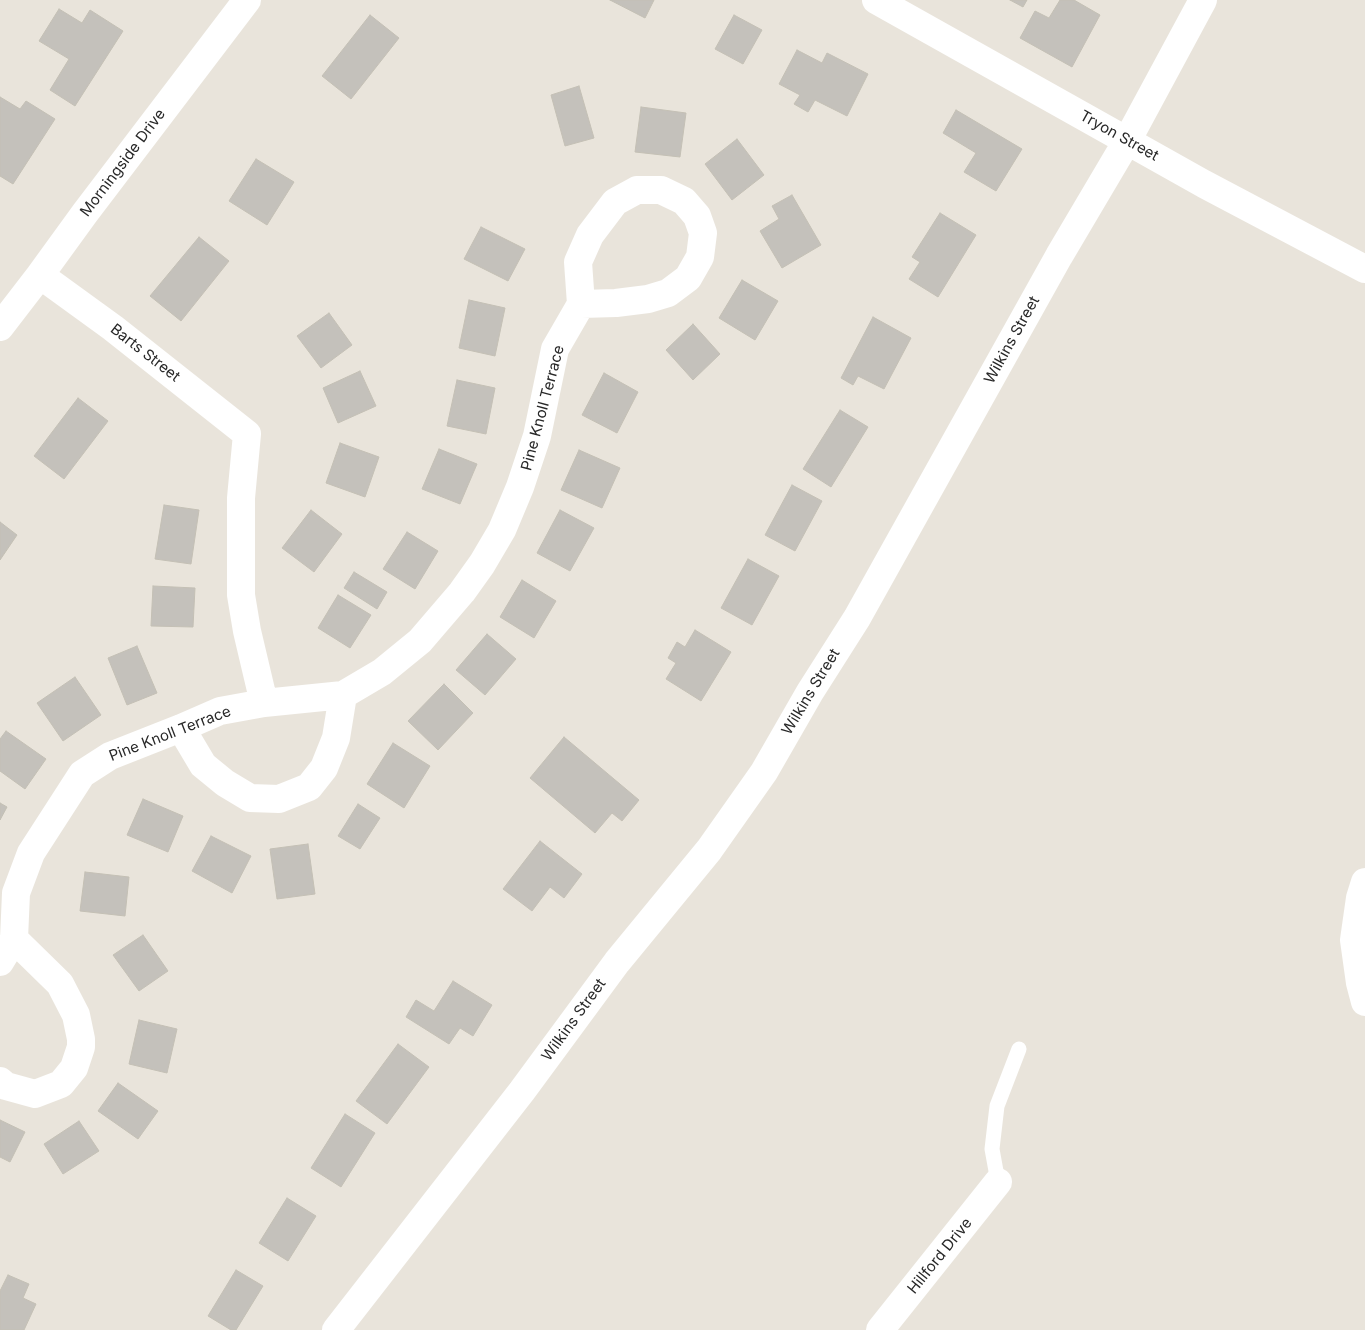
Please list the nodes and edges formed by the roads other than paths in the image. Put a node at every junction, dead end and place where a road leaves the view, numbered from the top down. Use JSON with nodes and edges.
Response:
{"nodes":[{"id":1,"x":247,"y":0,"type":"edge"},
{"id":2,"x":876,"y":0,"type":"edge"},
{"id":3,"x":1204,"y":0,"type":"edge"},
{"id":4,"x":1127,"y":141,"type":"junction"},
{"id":5,"x":1365,"y":269,"type":"edge"},
{"id":6,"x":40,"y":275,"type":"junction"},
{"id":7,"x":581,"y":304,"type":"junction"},
{"id":8,"x":0,"y":327,"type":"edge"},
{"id":9,"x":343,"y":695,"type":"junction"},
{"id":10,"x":264,"y":702,"type":"junction"},
{"id":11,"x":181,"y":728,"type":"junction"},
{"id":12,"x":1365,"y":882,"type":"edge"},
{"id":13,"x":7,"y":950,"type":"edge"},
{"id":14,"x":1365,"y":1002,"type":"edge"},
{"id":15,"x":1019,"y":1049,"type":"dead end"},
{"id":16,"x":0,"y":1081,"type":"edge"},
{"id":17,"x":998,"y":1182,"type":"joint"},
{"id":18,"x":336,"y":1330,"type":"edge"},
{"id":19,"x":880,"y":1330,"type":"edge"}],
"edges":[{"from":1,"to":6,"type":"street","name":"Morningside Drive"},
{"from":2,"to":4,"type":"street","name":"Tryon Street"},
{"from":3,"to":4,"type":"street","name":"Wilkins Street"},
{"from":4,"to":5,"type":"street","name":"Tryon Street"},
{"from":4,"to":18,"type":"street","name":"Wilkins Street"},
{"from":6,"to":8,"type":"street","name":"Morningside Drive"},
{"from":6,"to":10,"type":"street","name":"Barts Street"},
{"from":7,"to":7,"type":"street"},
{"from":7,"to":9,"type":"street","name":"Pine Knoll Terrace"},
{"from":9,"to":10,"type":"street","name":"Pine Knoll Terrace"},
{"from":9,"to":11,"type":"street"},
{"from":10,"to":11,"type":"street","name":"Pine Knoll Terrace"},
{"from":11,"to":13,"type":"street","name":"Pine Knoll Terrace"},
{"from":12,"to":14,"type":"street"},
{"from":13,"to":16,"type":"street"},
{"from":15,"to":17,"type":"lane"},
{"from":17,"to":19,"type":"street","name":"Hillford Drive"}]}
